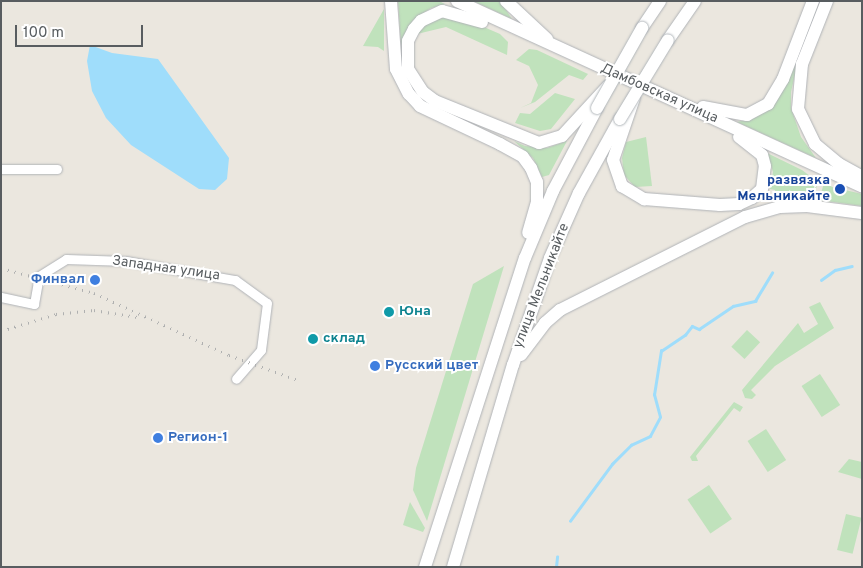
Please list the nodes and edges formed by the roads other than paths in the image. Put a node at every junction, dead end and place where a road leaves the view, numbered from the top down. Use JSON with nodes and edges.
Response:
{"nodes":[{"id":1,"x":390,"y":1,"type":"edge"},
{"id":2,"x":457,"y":1,"type":"edge"},
{"id":3,"x":506,"y":1,"type":"edge"},
{"id":4,"x":660,"y":1,"type":"edge"},
{"id":5,"x":695,"y":1,"type":"edge"},
{"id":6,"x":702,"y":1,"type":"edge"},
{"id":7,"x":814,"y":1,"type":"edge"},
{"id":8,"x":827,"y":1,"type":"edge"},
{"id":9,"x":685,"y":15,"type":"junction"},
{"id":10,"x":509,"y":26,"type":"junction"},
{"id":11,"x":561,"y":50,"type":"junction"},
{"id":12,"x":683,"y":105,"type":"junction"},
{"id":13,"x":593,"y":106,"type":"junction"},
{"id":14,"x":710,"y":117,"type":"junction"},
{"id":15,"x":624,"y":120,"type":"junction"},
{"id":16,"x":1,"y":169,"type":"edge"},
{"id":17,"x":57,"y":169,"type":"dead end"},
{"id":18,"x":862,"y":176,"type":"edge"},
{"id":19,"x":862,"y":186,"type":"edge"},
{"id":20,"x":862,"y":213,"type":"edge"},
{"id":21,"x":525,"y":258,"type":"junction"},
{"id":22,"x":1,"y":297,"type":"edge"},
{"id":23,"x":513,"y":365,"type":"junction"},
{"id":24,"x":236,"y":380,"type":"dead end"},
{"id":25,"x":425,"y":567,"type":"edge"},
{"id":26,"x":453,"y":567,"type":"edge"}],
"edges":[{"from":1,"to":21,"type":"main road"},
{"from":2,"to":10,"type":"main road","name":"Дамбовская улица"},
{"from":3,"to":11,"type":"main road"},
{"from":4,"to":13,"type":"main road","name":"улица Мельникайте","bridge":true},
{"from":5,"to":9,"type":"main road","name":"улица Мельникайте"},
{"from":6,"to":9,"type":"main road"},
{"from":7,"to":12,"type":"main road"},
{"from":8,"to":18,"type":"main road"},
{"from":9,"to":15,"type":"main road","name":"улица Мельникайте","bridge":true},
{"from":10,"to":11,"type":"main road","name":"Дамбовская улица"},
{"from":10,"to":13,"type":"main road"},
{"from":11,"to":12,"type":"main road","name":"Дамбовская улица"},
{"from":12,"to":14,"type":"main road","name":"Дамбовская улица"},
{"from":13,"to":21,"type":"main road","name":"улица Мельникайте"},
{"from":14,"to":15,"type":"main road"},
{"from":14,"to":19,"type":"main road","name":"Дамбовская улица"},
{"from":15,"to":23,"type":"main road","name":"улица Мельникайте"},
{"from":16,"to":17,"type":"street"},
{"from":20,"to":23,"type":"main road"},
{"from":21,"to":25,"type":"main road","name":"улица Мельникайте"},
{"from":22,"to":24,"type":"street","name":"Западная улица"},
{"from":23,"to":26,"type":"main road","name":"улица Мельникайте"}]}
